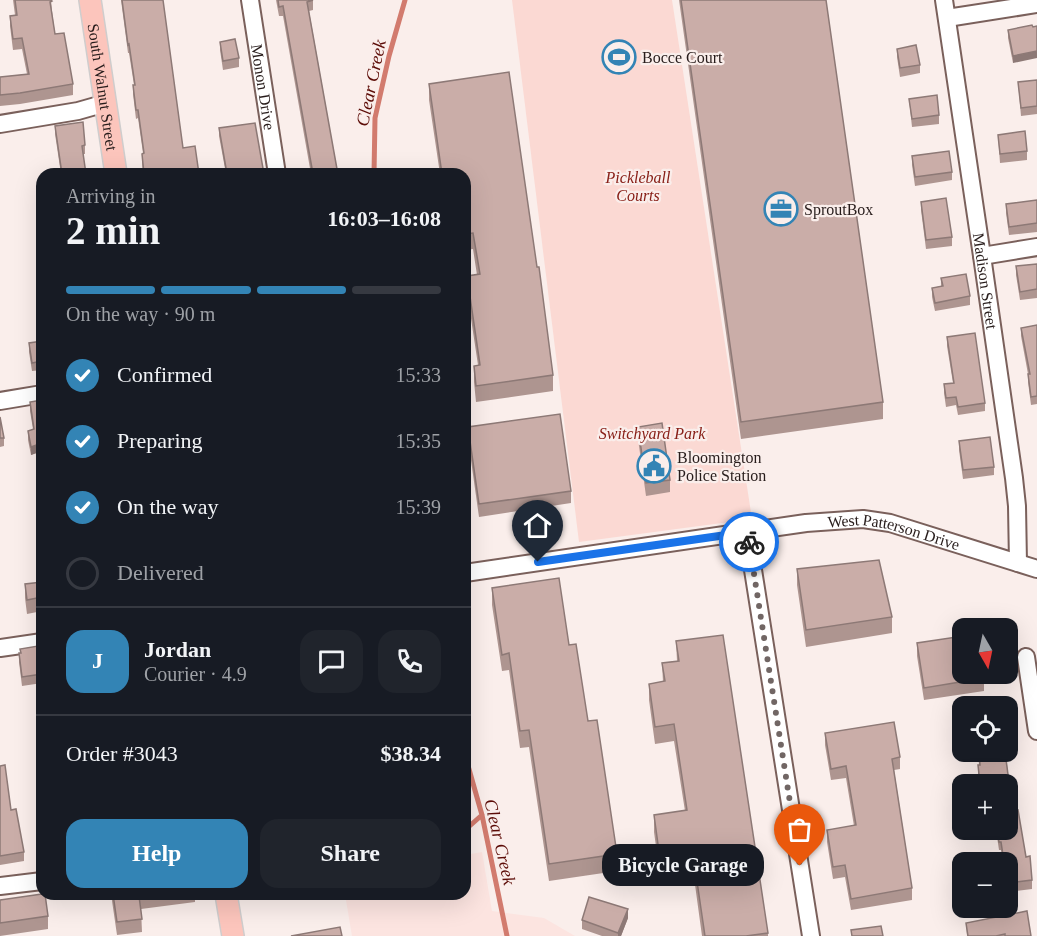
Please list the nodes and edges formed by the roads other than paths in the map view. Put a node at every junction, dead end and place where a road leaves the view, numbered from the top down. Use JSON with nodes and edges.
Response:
{"nodes":[{"id":1,"x":90,"y":0,"type":"edge"},
{"id":2,"x":250,"y":0,"type":"edge"},
{"id":3,"x":944,"y":0,"type":"edge"},
{"id":4,"x":1037,"y":4,"type":"edge"},
{"id":5,"x":947,"y":18,"type":"junction"},
{"id":6,"x":106,"y":103,"type":"junction"},
{"id":7,"x":0,"y":124,"type":"edge"},
{"id":8,"x":115,"y":168,"type":"edge"},
{"id":9,"x":276,"y":168,"type":"edge"},
{"id":10,"x":1037,"y":247,"type":"edge"},
{"id":11,"x":982,"y":256,"type":"junction"},
{"id":12,"x":36,"y":395,"type":"edge"},
{"id":13,"x":0,"y":401,"type":"edge"},
{"id":14,"x":747,"y":532,"type":"junction"},
{"id":15,"x":1018,"y":563,"type":"junction"},
{"id":16,"x":1037,"y":569,"type":"edge"},
{"id":17,"x":471,"y":572,"type":"edge"},
{"id":18,"x":36,"y":643,"type":"edge"},
{"id":19,"x":0,"y":648,"type":"edge"},
{"id":20,"x":1026,"y":657,"type":"dead end"},
{"id":21,"x":1037,"y":731,"type":"edge"},
{"id":22,"x":36,"y":882,"type":"edge"},
{"id":23,"x":0,"y":886,"type":"edge"},
{"id":24,"x":227,"y":900,"type":"edge"},
{"id":25,"x":233,"y":936,"type":"edge"},
{"id":26,"x":811,"y":936,"type":"edge"}],
"edges":[{"from":1,"to":6,"type":"main road","name":"South Walnut Street"},
{"from":2,"to":9,"type":"street","name":"Monon Drive"},
{"from":3,"to":5,"type":"street","name":"Madison Street"},
{"from":4,"to":5,"type":"street"},
{"from":5,"to":11,"type":"street","name":"Madison Street"},
{"from":6,"to":7,"type":"street"},
{"from":6,"to":8,"type":"main road","name":"South Walnut Street"},
{"from":10,"to":11,"type":"street"},
{"from":11,"to":15,"type":"street","name":"Madison Street"},
{"from":12,"to":13,"type":"street"},
{"from":14,"to":15,"type":"street","name":"West Patterson Drive"},
{"from":14,"to":17,"type":"street","name":"West Patterson Drive"},
{"from":14,"to":26,"type":"street"},
{"from":15,"to":16,"type":"street","name":"West Patterson Drive"},
{"from":18,"to":19,"type":"street"},
{"from":20,"to":21,"type":"street"},
{"from":22,"to":23,"type":"street"},
{"from":24,"to":25,"type":"main road"}]}
